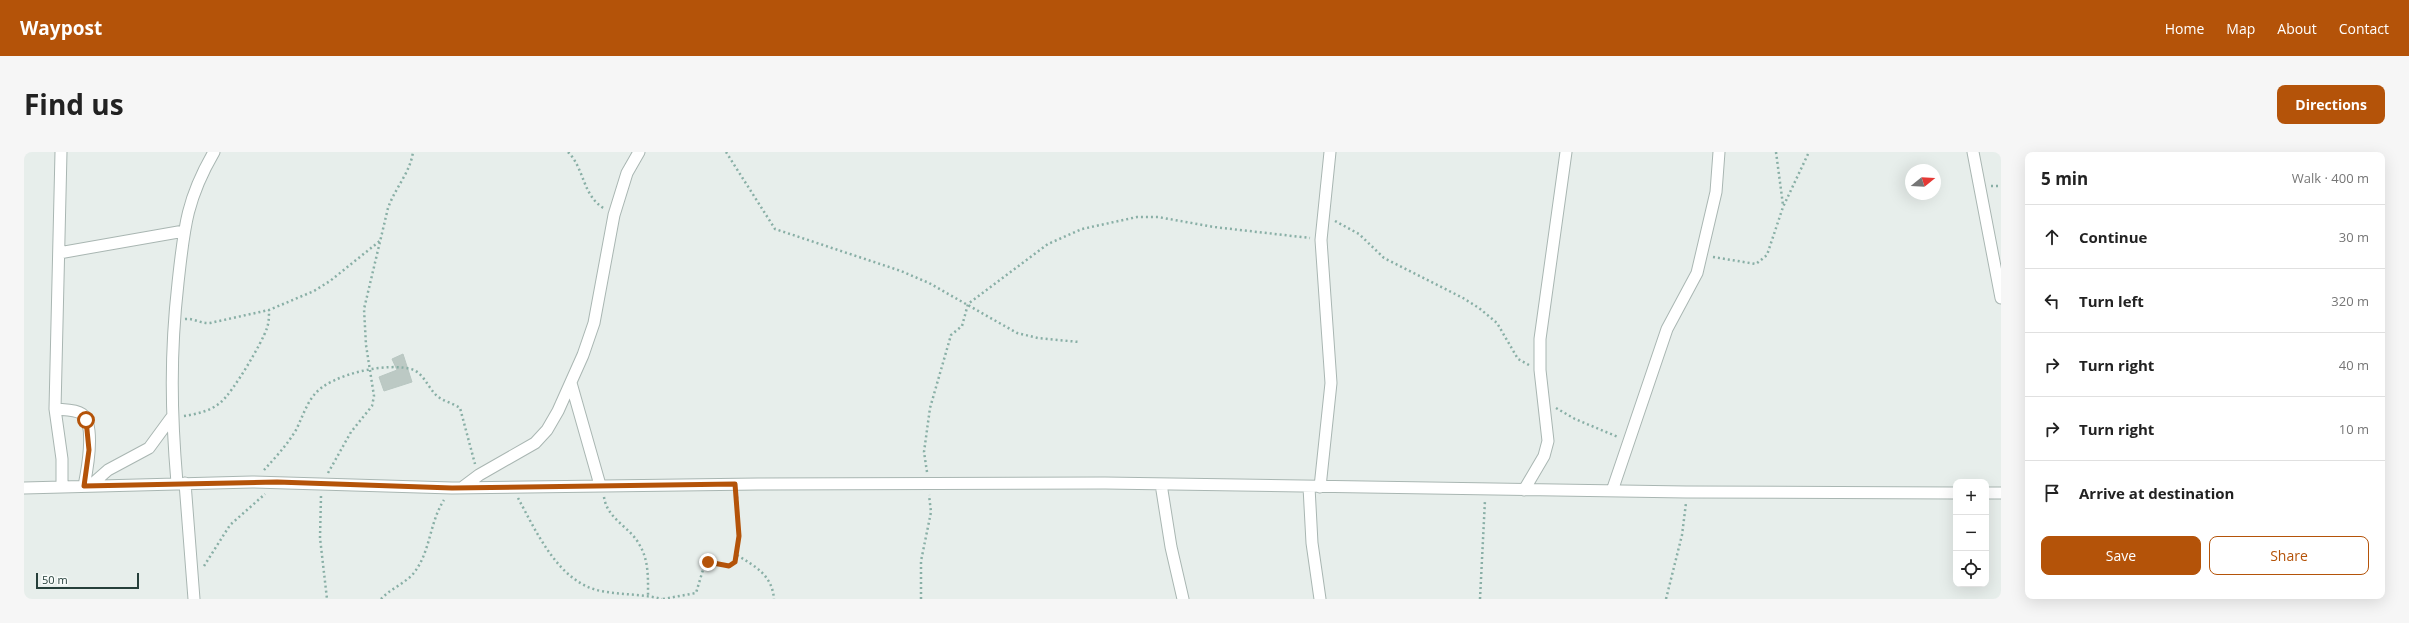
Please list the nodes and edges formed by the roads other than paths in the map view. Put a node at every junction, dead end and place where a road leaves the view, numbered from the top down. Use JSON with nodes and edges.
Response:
{"nodes":[{"id":1,"x":61,"y":152,"type":"edge"},
{"id":2,"x":214,"y":152,"type":"edge"},
{"id":3,"x":639,"y":152,"type":"edge"},
{"id":4,"x":1330,"y":152,"type":"edge"},
{"id":5,"x":1566,"y":152,"type":"edge"},
{"id":6,"x":1719,"y":152,"type":"edge"},
{"id":7,"x":1973,"y":152,"type":"edge"},
{"id":8,"x":184,"y":231,"type":"junction"},
{"id":9,"x":59,"y":253,"type":"junction"},
{"id":10,"x":2001,"y":298,"type":"edge"},
{"id":11,"x":571,"y":383,"type":"junction"},
{"id":12,"x":55,"y":409,"type":"junction"},
{"id":13,"x":171,"y":418,"type":"junction"},
{"id":14,"x":181,"y":483,"type":"junction"},
{"id":15,"x":1161,"y":484,"type":"junction"},
{"id":16,"x":87,"y":485,"type":"junction"},
{"id":17,"x":602,"y":485,"type":"junction"},
{"id":18,"x":62,"y":487,"type":"junction"},
{"id":19,"x":1308,"y":487,"type":"junction"},
{"id":20,"x":1320,"y":487,"type":"junction"},
{"id":21,"x":24,"y":488,"type":"edge"},
{"id":22,"x":457,"y":488,"type":"junction"},
{"id":23,"x":1524,"y":490,"type":"junction"},
{"id":24,"x":1612,"y":491,"type":"junction"},
{"id":25,"x":1953,"y":493,"type":"edge"},
{"id":26,"x":1989,"y":493,"type":"edge"},
{"id":27,"x":2001,"y":493,"type":"edge"},
{"id":28,"x":194,"y":599,"type":"edge"},
{"id":29,"x":1183,"y":599,"type":"edge"},
{"id":30,"x":1320,"y":599,"type":"edge"}],
"edges":[{"from":1,"to":9,"type":"street"},
{"from":2,"to":8,"type":"street"},
{"from":3,"to":11,"type":"street"},
{"from":4,"to":20,"type":"street"},
{"from":5,"to":23,"type":"street"},
{"from":6,"to":24,"type":"street"},
{"from":7,"to":10,"type":"street"},
{"from":8,"to":9,"type":"street"},
{"from":8,"to":13,"type":"street"},
{"from":9,"to":12,"type":"street"},
{"from":11,"to":17,"type":"street"},
{"from":11,"to":22,"type":"street"},
{"from":12,"to":16,"type":"street"},
{"from":12,"to":18,"type":"street"},
{"from":13,"to":14,"type":"street"},
{"from":13,"to":16,"type":"street"},
{"from":14,"to":16,"type":"street"},
{"from":14,"to":22,"type":"street"},
{"from":14,"to":28,"type":"street"},
{"from":15,"to":17,"type":"street"},
{"from":15,"to":19,"type":"street"},
{"from":15,"to":29,"type":"street"},
{"from":16,"to":18,"type":"street"},
{"from":17,"to":22,"type":"street"},
{"from":18,"to":21,"type":"street"},
{"from":19,"to":20,"type":"street"},
{"from":19,"to":30,"type":"street"},
{"from":20,"to":23,"type":"street"},
{"from":23,"to":24,"type":"street"},
{"from":24,"to":25,"type":"street"},
{"from":26,"to":27,"type":"street"}]}
